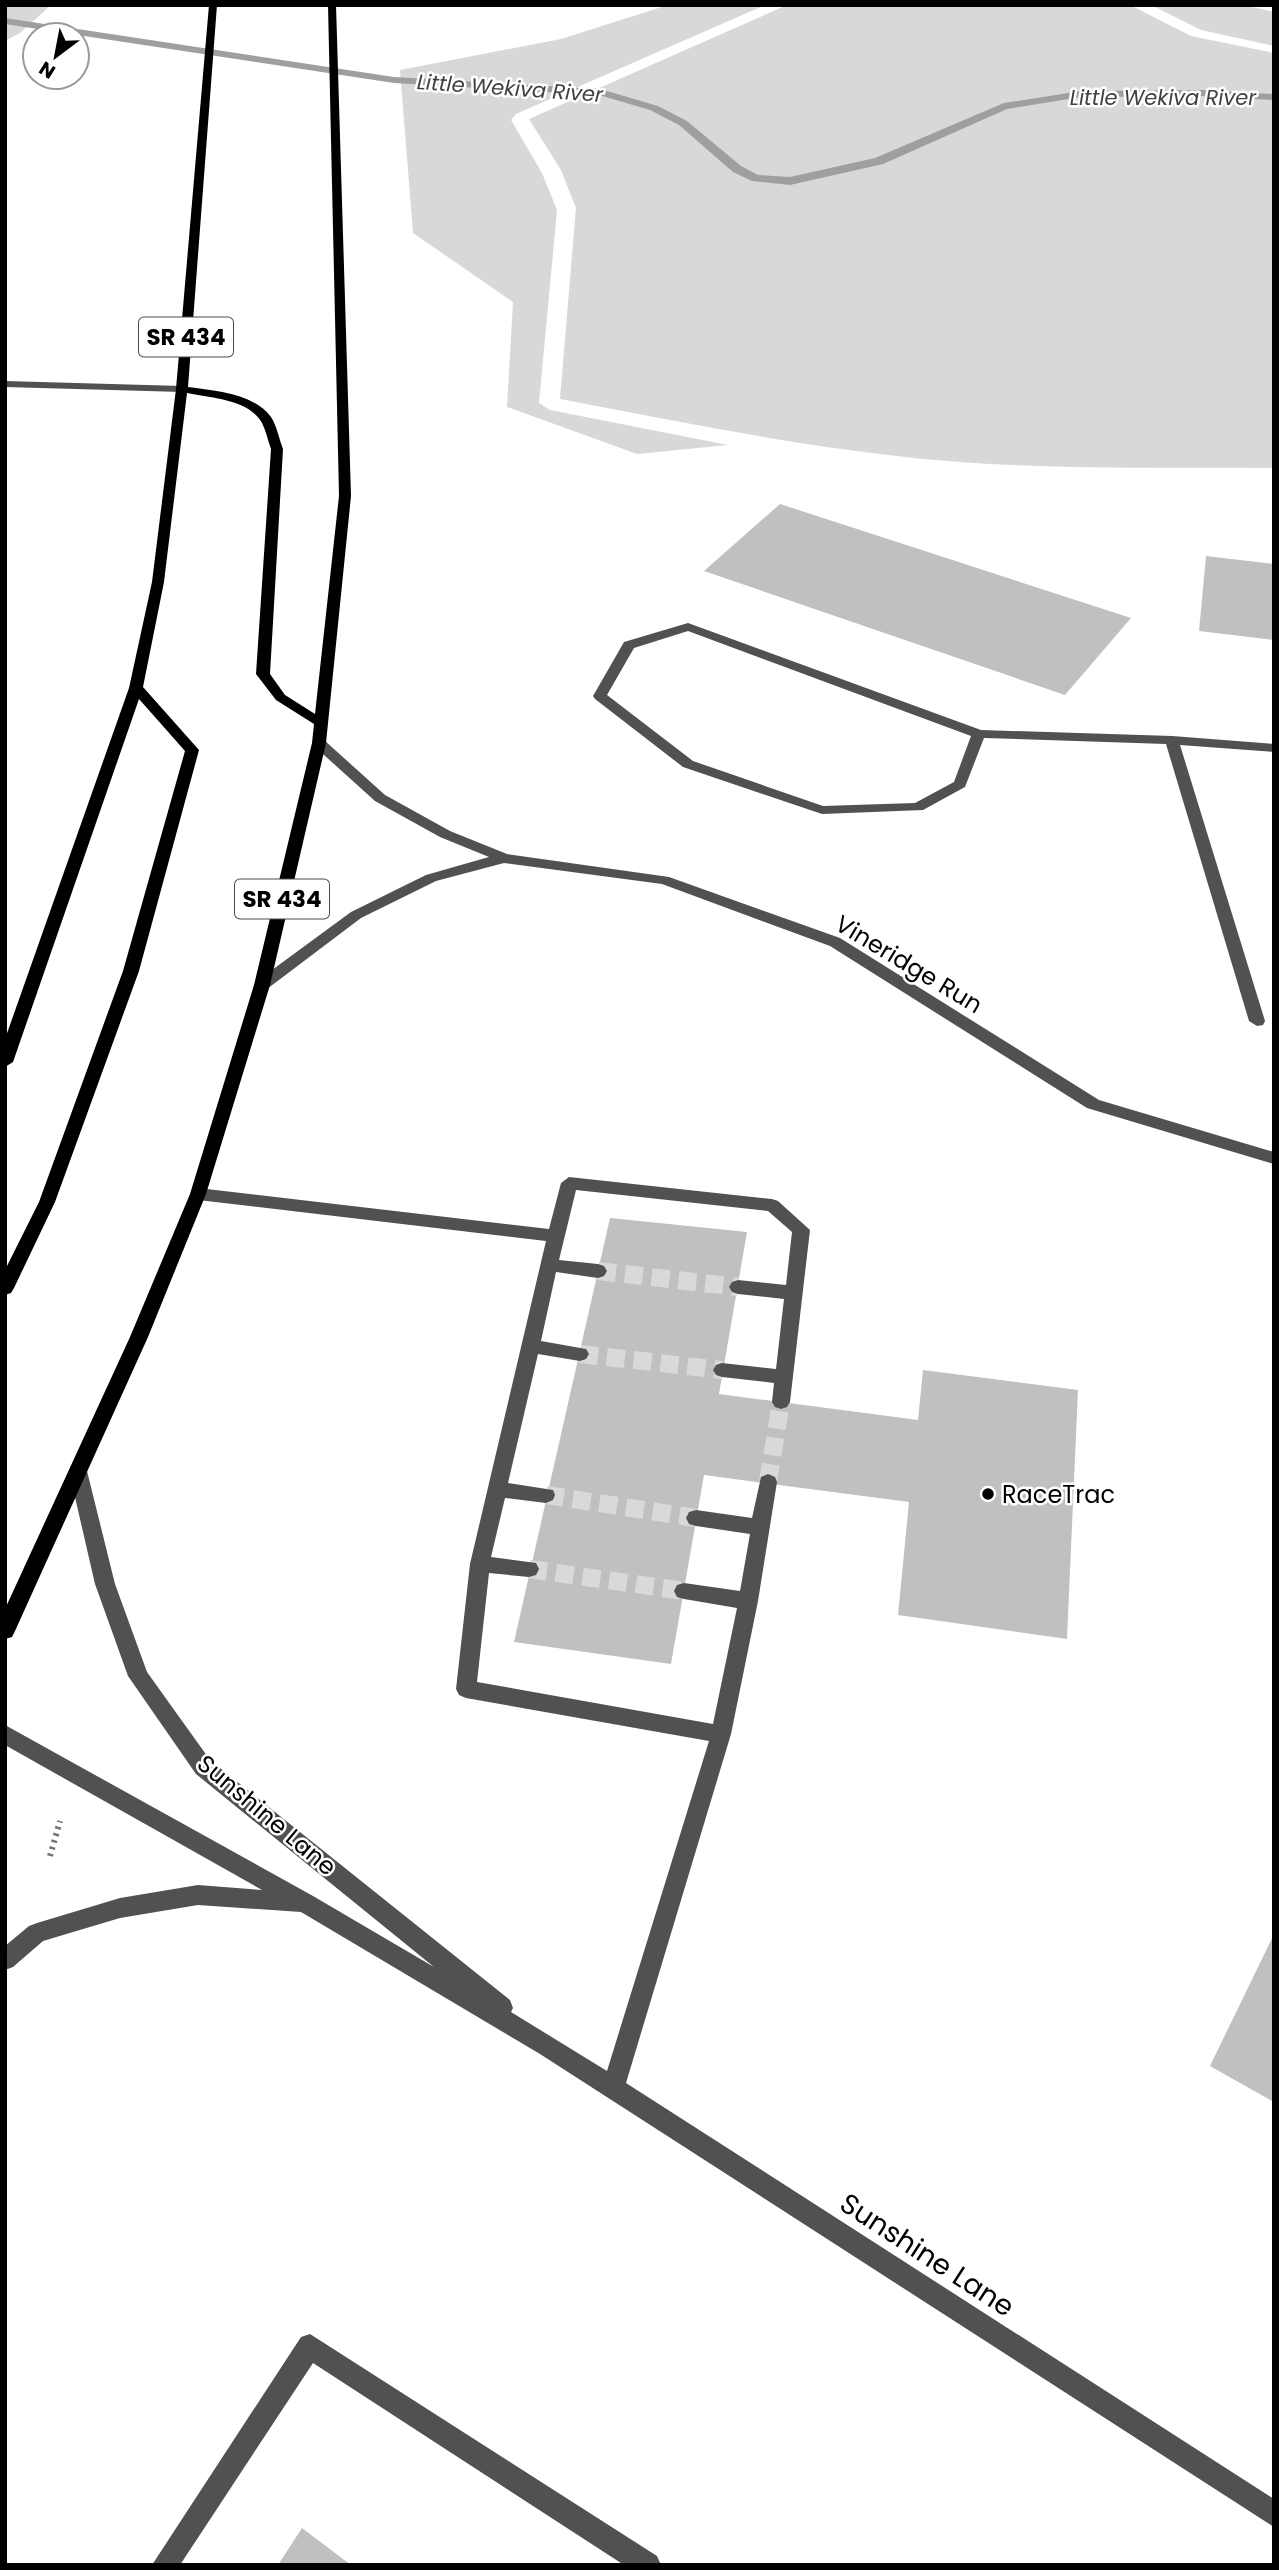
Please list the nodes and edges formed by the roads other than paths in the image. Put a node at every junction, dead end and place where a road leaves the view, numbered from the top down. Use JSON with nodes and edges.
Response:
{"nodes":[{"id":1,"x":332,"y":5,"type":"edge"},
{"id":2,"x":213,"y":8,"type":"edge"},
{"id":3,"x":5,"y":384,"type":"edge"},
{"id":4,"x":182,"y":389,"type":"junction"},
{"id":5,"x":136,"y":688,"type":"junction"},
{"id":6,"x":321,"y":722,"type":"junction"},
{"id":7,"x":979,"y":734,"type":"junction"},
{"id":8,"x":1172,"y":740,"type":"junction"},
{"id":9,"x":318,"y":743,"type":"junction"},
{"id":10,"x":1274,"y":748,"type":"edge"},
{"id":11,"x":504,"y":858,"type":"junction"},
{"id":12,"x":262,"y":985,"type":"junction"},
{"id":13,"x":1257,"y":1021,"type":"dead end"},
{"id":14,"x":5,"y":1062,"type":"edge"},
{"id":15,"x":1274,"y":1158,"type":"edge"},
{"id":16,"x":198,"y":1194,"type":"junction"},
{"id":17,"x":556,"y":1236,"type":"junction"},
{"id":18,"x":551,"y":1265,"type":"junction"},
{"id":19,"x":598,"y":1271,"type":"tunnel mouth"},
{"id":20,"x":738,"y":1287,"type":"tunnel mouth"},
{"id":21,"x":5,"y":1288,"type":"edge"},
{"id":22,"x":794,"y":1293,"type":"junction"},
{"id":23,"x":531,"y":1346,"type":"junction"},
{"id":24,"x":580,"y":1354,"type":"tunnel mouth"},
{"id":25,"x":722,"y":1370,"type":"tunnel mouth"},
{"id":26,"x":785,"y":1377,"type":"junction"},
{"id":27,"x":782,"y":1402,"type":"tunnel mouth"},
{"id":28,"x":78,"y":1471,"type":"junction"},
{"id":29,"x":768,"y":1482,"type":"tunnel mouth"},
{"id":30,"x":498,"y":1489,"type":"junction"},
{"id":31,"x":546,"y":1495,"type":"tunnel mouth"},
{"id":32,"x":696,"y":1518,"type":"tunnel mouth"},
{"id":33,"x":758,"y":1527,"type":"junction"},
{"id":34,"x":480,"y":1564,"type":"junction"},
{"id":35,"x":529,"y":1569,"type":"tunnel mouth"},
{"id":36,"x":684,"y":1591,"type":"tunnel mouth"},
{"id":37,"x":748,"y":1601,"type":"junction"},
{"id":38,"x":5,"y":1631,"type":"edge"},
{"id":39,"x":5,"y":1734,"type":"edge"},
{"id":40,"x":721,"y":1734,"type":"junction"},
{"id":41,"x":305,"y":1903,"type":"junction"},
{"id":42,"x":5,"y":1960,"type":"edge"},
{"id":43,"x":548,"y":2046,"type":"junction"},
{"id":44,"x":613,"y":2088,"type":"junction"},
{"id":45,"x":1274,"y":2514,"type":"edge"},
{"id":46,"x":165,"y":2565,"type":"edge"},
{"id":47,"x":648,"y":2565,"type":"edge"}],
"edges":[{"from":1,"to":6,"type":"main road","number":"SR 434"},
{"from":2,"to":4,"type":"main road","number":"SR 434"},
{"from":3,"to":4,"type":"street"},
{"from":4,"to":5,"type":"main road","number":"SR 434"},
{"from":4,"to":6,"type":"main road"},
{"from":5,"to":14,"type":"main road","number":"SR 434"},
{"from":5,"to":21,"type":"main road"},
{"from":6,"to":9,"type":"main road","number":"SR 434"},
{"from":7,"to":7,"type":"street"},
{"from":7,"to":8,"type":"street"},
{"from":8,"to":10,"type":"street"},
{"from":8,"to":13,"type":"street"},
{"from":9,"to":11,"type":"street","name":"Vineridge Run"},
{"from":9,"to":12,"type":"main road","number":"SR 434"},
{"from":11,"to":12,"type":"street","name":"Vineridge Run"},
{"from":11,"to":15,"type":"street","name":"Vineridge Run"},
{"from":12,"to":16,"type":"main road","number":"SR 434"},
{"from":16,"to":17,"type":"street"},
{"from":16,"to":28,"type":"main road","number":"SR 434"},
{"from":17,"to":18,"type":"street"},
{"from":17,"to":22,"type":"street"},
{"from":18,"to":19,"type":"street"},
{"from":18,"to":23,"type":"street"},
{"from":20,"to":22,"type":"street"},
{"from":22,"to":26,"type":"street"},
{"from":23,"to":24,"type":"street"},
{"from":23,"to":30,"type":"street"},
{"from":25,"to":26,"type":"street"},
{"from":26,"to":27,"type":"street"},
{"from":28,"to":38,"type":"main road","number":"SR 434"},
{"from":28,"to":43,"type":"street","name":"Sunshine Lane"},
{"from":29,"to":33,"type":"street"},
{"from":30,"to":31,"type":"street"},
{"from":30,"to":34,"type":"street"},
{"from":32,"to":33,"type":"street"},
{"from":33,"to":37,"type":"street"},
{"from":34,"to":35,"type":"street"},
{"from":34,"to":40,"type":"street"},
{"from":36,"to":37,"type":"street"},
{"from":37,"to":40,"type":"street"},
{"from":39,"to":41,"type":"street","name":"Sunshine Lane"},
{"from":40,"to":44,"type":"street"},
{"from":41,"to":42,"type":"street"},
{"from":41,"to":43,"type":"street","name":"Sunshine Lane"},
{"from":43,"to":44,"type":"street","name":"Sunshine Lane"},
{"from":44,"to":45,"type":"street","name":"Sunshine Lane"},
{"from":46,"to":47,"type":"street"}]}
